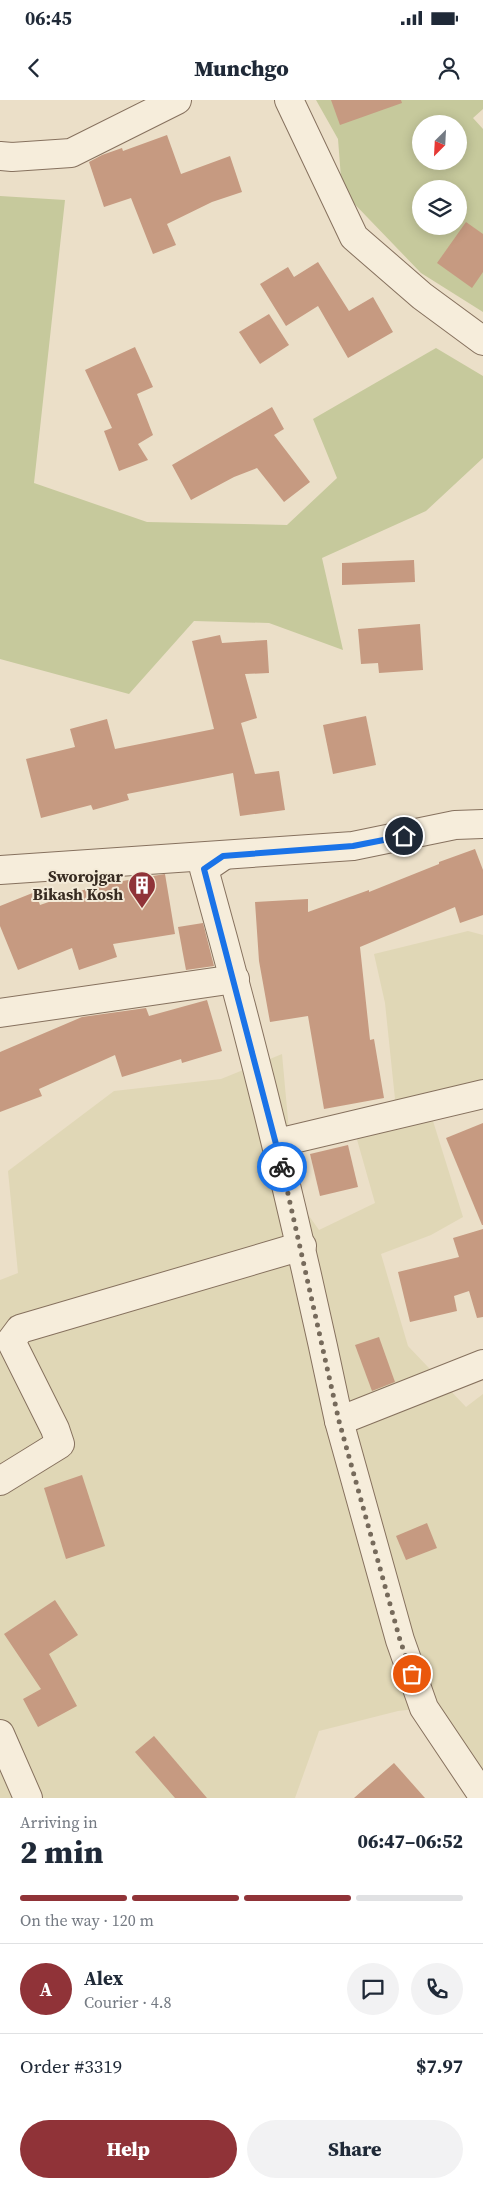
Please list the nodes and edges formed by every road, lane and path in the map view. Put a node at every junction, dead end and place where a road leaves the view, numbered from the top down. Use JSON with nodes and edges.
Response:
{"nodes":[{"id":1,"x":177,"y":100,"type":"edge"},
{"id":2,"x":289,"y":100,"type":"edge"},
{"id":3,"x":0,"y":156,"type":"edge"},
{"id":4,"x":483,"y":341,"type":"edge"},
{"id":5,"x":483,"y":824,"type":"edge"},
{"id":6,"x":223,"y":856,"type":"junction"},
{"id":7,"x":0,"y":870,"type":"edge"},
{"id":8,"x":235,"y":980,"type":"junction"},
{"id":9,"x":0,"y":1013,"type":"edge"},
{"id":10,"x":483,"y":1094,"type":"edge"},
{"id":11,"x":276,"y":1143,"type":"junction"},
{"id":12,"x":302,"y":1246,"type":"junction"},
{"id":13,"x":483,"y":1364,"type":"edge"},
{"id":14,"x":339,"y":1421,"type":"junction"},
{"id":15,"x":0,"y":1481,"type":"edge"},
{"id":16,"x":0,"y":1734,"type":"edge"},
{"id":17,"x":483,"y":1796,"type":"edge"},
{"id":18,"x":28,"y":1798,"type":"edge"}],
"edges":[{"from":1,"to":3,"type":"street"},
{"from":2,"to":4,"type":"street"},
{"from":5,"to":6,"type":"street"},
{"from":6,"to":7,"type":"street"},
{"from":6,"to":8,"type":"street"},
{"from":8,"to":9,"type":"street"},
{"from":8,"to":11,"type":"street"},
{"from":10,"to":11,"type":"street"},
{"from":11,"to":12,"type":"street"},
{"from":12,"to":14,"type":"street"},
{"from":12,"to":15,"type":"street"},
{"from":13,"to":14,"type":"street"},
{"from":14,"to":17,"type":"street"},
{"from":16,"to":18,"type":"street"}]}
